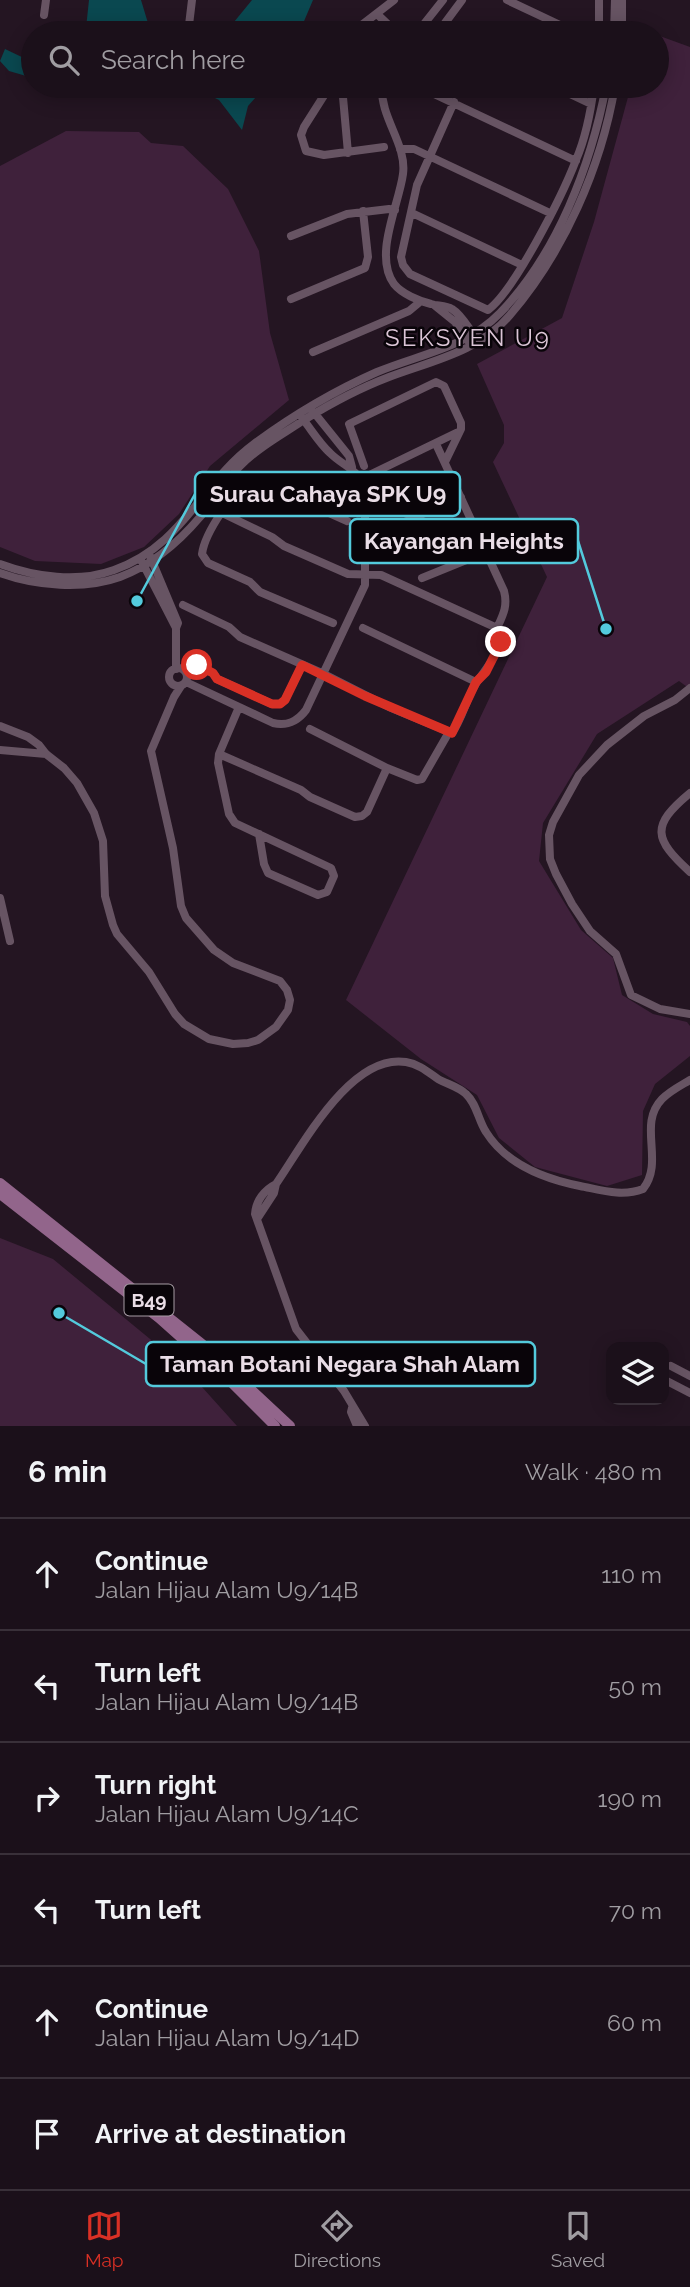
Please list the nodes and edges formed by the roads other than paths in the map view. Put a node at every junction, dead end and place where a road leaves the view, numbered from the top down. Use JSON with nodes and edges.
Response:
{"nodes":[{"id":1,"x":46,"y":0,"type":"edge"},
{"id":2,"x":192,"y":0,"type":"edge"},
{"id":3,"x":394,"y":0,"type":"edge"},
{"id":4,"x":443,"y":0,"type":"edge"},
{"id":5,"x":462,"y":0,"type":"edge"},
{"id":6,"x":507,"y":0,"type":"edge"},
{"id":7,"x":600,"y":0,"type":"edge"},
{"id":8,"x":615,"y":0,"type":"edge"},
{"id":9,"x":622,"y":0,"type":"edge"},
{"id":10,"x":44,"y":15,"type":"dead end"},
{"id":11,"x":377,"y":15,"type":"junction"},
{"id":12,"x":189,"y":21,"type":"edge"},
{"id":13,"x":368,"y":21,"type":"edge"},
{"id":14,"x":384,"y":21,"type":"edge"},
{"id":15,"x":426,"y":21,"type":"edge"},
{"id":16,"x":447,"y":21,"type":"edge"},
{"id":17,"x":551,"y":21,"type":"edge"},
{"id":18,"x":599,"y":21,"type":"edge"},
{"id":19,"x":614,"y":21,"type":"edge"},
{"id":20,"x":622,"y":21,"type":"edge"},
{"id":21,"x":322,"y":98,"type":"edge"},
{"id":22,"x":343,"y":98,"type":"edge"},
{"id":23,"x":384,"y":98,"type":"edge"},
{"id":24,"x":445,"y":98,"type":"edge"},
{"id":25,"x":578,"y":98,"type":"edge"},
{"id":26,"x":592,"y":98,"type":"edge"},
{"id":27,"x":604,"y":98,"type":"edge"},
{"id":28,"x":612,"y":98,"type":"edge"},
{"id":29,"x":454,"y":102,"type":"junction"},
{"id":30,"x":591,"y":104,"type":"junction"},
{"id":31,"x":384,"y":147,"type":"dead end"},
{"id":32,"x":401,"y":149,"type":"junction"},
{"id":33,"x":348,"y":153,"type":"junction"},
{"id":34,"x":430,"y":156,"type":"junction"},
{"id":35,"x":576,"y":161,"type":"junction"},
{"id":36,"x":395,"y":210,"type":"junction"},
{"id":37,"x":363,"y":211,"type":"junction"},
{"id":38,"x":412,"y":213,"type":"junction"},
{"id":39,"x":550,"y":213,"type":"junction"},
{"id":40,"x":291,"y":236,"type":"dead end"},
{"id":41,"x":522,"y":265,"type":"junction"},
{"id":42,"x":291,"y":299,"type":"dead end"},
{"id":43,"x":421,"y":301,"type":"junction"},
{"id":44,"x":462,"y":326,"type":"junction"},
{"id":45,"x":483,"y":328,"type":"junction"},
{"id":46,"x":472,"y":340,"type":"junction"},
{"id":47,"x":452,"y":345,"type":"junction"},
{"id":48,"x":313,"y":352,"type":"dead end"},
{"id":49,"x":313,"y":410,"type":"junction"},
{"id":50,"x":301,"y":417,"type":"junction"},
{"id":51,"x":456,"y":433,"type":"junction"},
{"id":52,"x":436,"y":444,"type":"junction"},
{"id":53,"x":445,"y":462,"type":"junction"},
{"id":54,"x":364,"y":466,"type":"dead end"},
{"id":55,"x":352,"y":467,"type":"junction"},
{"id":56,"x":361,"y":479,"type":"junction"},
{"id":57,"x":461,"y":497,"type":"junction"},
{"id":58,"x":222,"y":513,"type":"junction"},
{"id":59,"x":347,"y":521,"type":"dead end"},
{"id":60,"x":382,"y":532,"type":"dead end"},
{"id":61,"x":486,"y":552,"type":"junction"},
{"id":62,"x":146,"y":559,"type":"junction"},
{"id":63,"x":0,"y":564,"type":"edge"},
{"id":64,"x":0,"y":572,"type":"edge"},
{"id":65,"x":367,"y":575,"type":"junction"},
{"id":66,"x":422,"y":578,"type":"dead end"},
{"id":67,"x":183,"y":605,"type":"dead end"},
{"id":68,"x":333,"y":624,"type":"dead end"},
{"id":69,"x":363,"y":628,"type":"dead end"},
{"id":70,"x":497,"y":628,"type":"junction"},
{"id":71,"x":197,"y":665,"type":"dead end"},
{"id":72,"x":302,"y":665,"type":"junction"},
{"id":73,"x":176,"y":669,"type":"junction"},
{"id":74,"x":324,"y":674,"type":"junction"},
{"id":75,"x":171,"y":682,"type":"junction"},
{"id":76,"x":476,"y":682,"type":"junction"},
{"id":77,"x":184,"y":684,"type":"junction"},
{"id":78,"x":688,"y":693,"type":"edge"},
{"id":79,"x":174,"y":697,"type":"junction"},
{"id":80,"x":239,"y":707,"type":"junction"},
{"id":81,"x":0,"y":726,"type":"edge"},
{"id":82,"x":310,"y":729,"type":"dead end"},
{"id":83,"x":451,"y":732,"type":"junction"},
{"id":84,"x":0,"y":750,"type":"edge"},
{"id":85,"x":46,"y":754,"type":"junction"},
{"id":86,"x":219,"y":754,"type":"junction"},
{"id":87,"x":387,"y":768,"type":"junction"},
{"id":88,"x":690,"y":793,"type":"edge"},
{"id":89,"x":258,"y":834,"type":"junction"},
{"id":90,"x":690,"y":872,"type":"edge"},
{"id":91,"x":0,"y":898,"type":"edge"},
{"id":92,"x":10,"y":941,"type":"dead end"},
{"id":93,"x":690,"y":1014,"type":"edge"},
{"id":94,"x":690,"y":1080,"type":"edge"},
{"id":95,"x":0,"y":1183,"type":"edge"},
{"id":96,"x":0,"y":1194,"type":"edge"},
{"id":97,"x":671,"y":1366,"type":"dead end"},
{"id":98,"x":690,"y":1376,"type":"edge"},
{"id":99,"x":669,"y":1382,"type":"edge"},
{"id":100,"x":690,"y":1393,"type":"edge"},
{"id":101,"x":352,"y":1408,"type":"junction"},
{"id":102,"x":275,"y":1426,"type":"edge"},
{"id":103,"x":290,"y":1426,"type":"edge"},
{"id":104,"x":357,"y":1426,"type":"edge"},
{"id":105,"x":365,"y":1426,"type":"edge"}],
"edges":[{"from":1,"to":10,"type":"street"},
{"from":2,"to":12,"type":"street"},
{"from":3,"to":11,"type":"street"},
{"from":4,"to":15,"type":"street"},
{"from":5,"to":16,"type":"street"},
{"from":6,"to":17,"type":"street"},
{"from":7,"to":18,"type":"street"},
{"from":8,"to":19,"type":"street"},
{"from":9,"to":20,"type":"street"},
{"from":11,"to":13,"type":"street"},
{"from":11,"to":14,"type":"street"},
{"from":21,"to":33,"type":"street"},
{"from":22,"to":33,"type":"street"},
{"from":23,"to":32,"type":"street"},
{"from":24,"to":29,"type":"street"},
{"from":25,"to":30,"type":"street"},
{"from":26,"to":30,"type":"street"},
{"from":27,"to":45,"type":"street"},
{"from":28,"to":46,"type":"street"},
{"from":29,"to":34,"type":"street"},
{"from":29,"to":35,"type":"street"},
{"from":30,"to":35,"type":"street"},
{"from":31,"to":33,"type":"street"},
{"from":32,"to":34,"type":"street"},
{"from":32,"to":36,"type":"street"},
{"from":34,"to":38,"type":"street"},
{"from":34,"to":39,"type":"street"},
{"from":35,"to":39,"type":"street"},
{"from":36,"to":37,"type":"street"},
{"from":36,"to":43,"type":"street"},
{"from":37,"to":40,"type":"street"},
{"from":37,"to":42,"type":"street"},
{"from":38,"to":41,"type":"street"},
{"from":38,"to":41,"type":"street"},
{"from":39,"to":41,"type":"street"},
{"from":43,"to":44,"type":"street"},
{"from":43,"to":48,"type":"street"},
{"from":44,"to":45,"type":"street"},
{"from":44,"to":46,"type":"street"},
{"from":44,"to":47,"type":"street"},
{"from":45,"to":46,"type":"street"},
{"from":46,"to":47,"type":"street"},
{"from":46,"to":49,"type":"street"},
{"from":47,"to":49,"type":"street"},
{"from":49,"to":50,"type":"street"},
{"from":49,"to":55,"type":"street"},
{"from":50,"to":55,"type":"street"},
{"from":50,"to":62,"type":"street"},
{"from":51,"to":52,"type":"street"},
{"from":51,"to":53,"type":"street"},
{"from":51,"to":54,"type":"street"},
{"from":52,"to":53,"type":"street"},
{"from":52,"to":56,"type":"street"},
{"from":53,"to":57,"type":"street"},
{"from":55,"to":56,"type":"street"},
{"from":56,"to":65,"type":"street"},
{"from":57,"to":60,"type":"street"},
{"from":57,"to":61,"type":"street"},
{"from":58,"to":59,"type":"street"},
{"from":58,"to":65,"type":"street"},
{"from":58,"to":68,"type":"street"},
{"from":61,"to":66,"type":"street"},
{"from":61,"to":70,"type":"street"},
{"from":62,"to":63,"type":"street"},
{"from":62,"to":64,"type":"street"},
{"from":62,"to":73,"type":"street"},
{"from":65,"to":70,"type":"street"},
{"from":65,"to":74,"type":"street"},
{"from":67,"to":72,"type":"street"},
{"from":69,"to":76,"type":"street"},
{"from":70,"to":76,"type":"street"},
{"from":71,"to":72,"type":"street"},
{"from":72,"to":74,"type":"street"},
{"from":73,"to":75,"type":"street"},
{"from":73,"to":77,"type":"street"},
{"from":74,"to":80,"type":"street"},
{"from":74,"to":83,"type":"street"},
{"from":75,"to":77,"type":"street"},
{"from":75,"to":79,"type":"street"},
{"from":76,"to":83,"type":"street"},
{"from":77,"to":79,"type":"street"},
{"from":77,"to":80,"type":"street"},
{"from":78,"to":93,"type":"street"},
{"from":79,"to":85,"type":"street"},
{"from":80,"to":86,"type":"street"},
{"from":81,"to":85,"type":"street"},
{"from":82,"to":87,"type":"street"},
{"from":83,"to":87,"type":"street"},
{"from":84,"to":85,"type":"street"},
{"from":86,"to":87,"type":"street"},
{"from":86,"to":89,"type":"street"},
{"from":88,"to":90,"type":"street"},
{"from":89,"to":89,"type":"street"},
{"from":91,"to":92,"type":"street"},
{"from":94,"to":101,"type":"street"},
{"from":95,"to":103,"type":"main road","number":"B49"},
{"from":96,"to":102,"type":"main road","number":"B49"},
{"from":97,"to":98,"type":"street"},
{"from":99,"to":100,"type":"street"},
{"from":101,"to":104,"type":"street"},
{"from":101,"to":105,"type":"street"}]}
